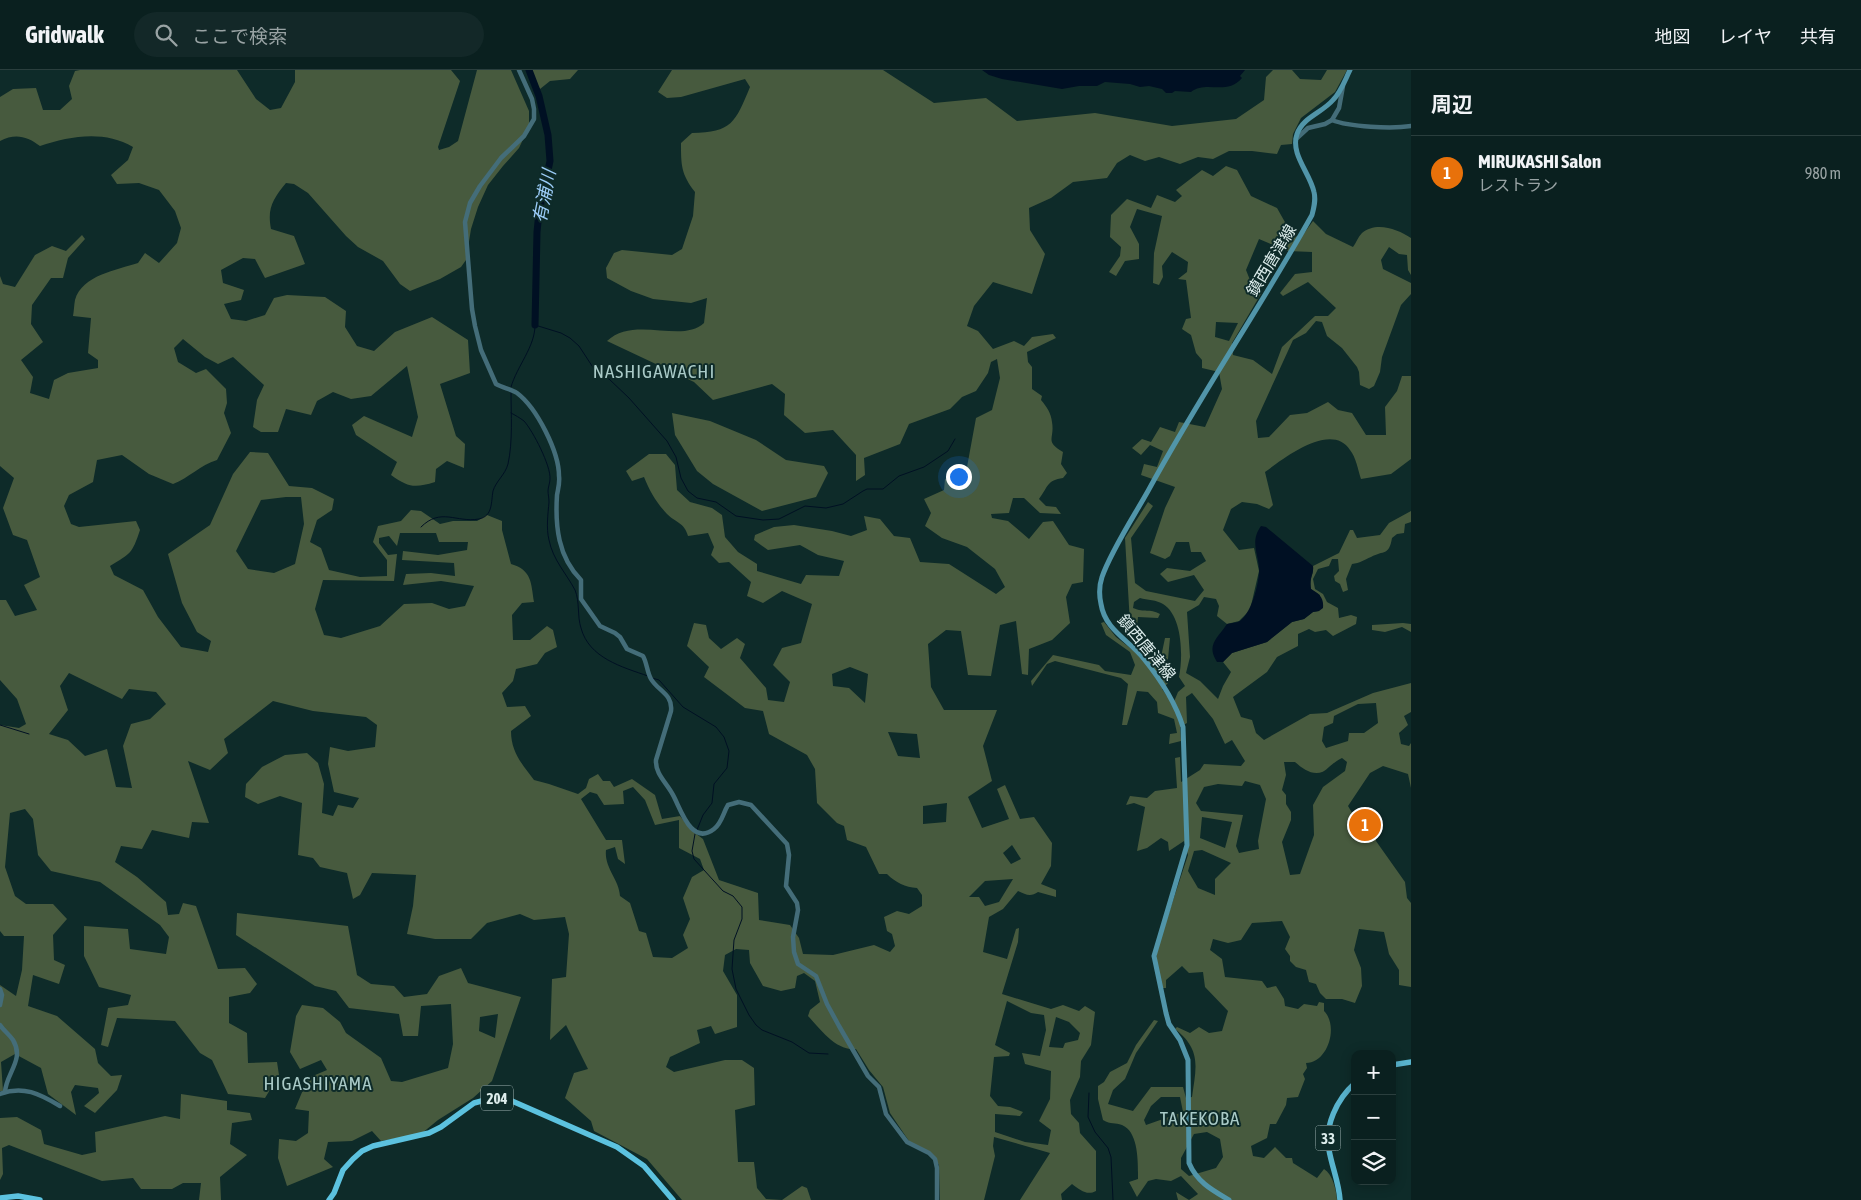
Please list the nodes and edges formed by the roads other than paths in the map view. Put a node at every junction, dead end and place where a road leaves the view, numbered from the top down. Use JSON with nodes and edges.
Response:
{"nodes":[{"id":1,"x":520,"y":70,"type":"edge"},
{"id":2,"x":1350,"y":70,"type":"edge"},
{"id":3,"x":1343,"y":84,"type":"junction"},
{"id":4,"x":1332,"y":120,"type":"junction"},
{"id":5,"x":1411,"y":126,"type":"edge"},
{"id":6,"x":1296,"y":139,"type":"junction"},
{"id":7,"x":0,"y":990,"type":"edge"},
{"id":8,"x":0,"y":1005,"type":"edge"},
{"id":9,"x":0,"y":1025,"type":"edge"},
{"id":10,"x":1411,"y":1062,"type":"edge"},
{"id":11,"x":1396,"y":1064,"type":"edge"},
{"id":12,"x":1351,"y":1087,"type":"edge"},
{"id":13,"x":3,"y":1093,"type":"edge"},
{"id":14,"x":60,"y":1106,"type":"dead end"},
{"id":15,"x":0,"y":1198,"type":"edge"},
{"id":16,"x":40,"y":1200,"type":"edge"},
{"id":17,"x":329,"y":1200,"type":"edge"},
{"id":18,"x":673,"y":1200,"type":"edge"},
{"id":19,"x":937,"y":1200,"type":"edge"},
{"id":20,"x":1229,"y":1200,"type":"edge"},
{"id":21,"x":1340,"y":1200,"type":"edge"}],
"edges":[{"from":1,"to":19,"type":"street"},
{"from":2,"to":3,"type":"main road"},
{"from":3,"to":4,"type":"street"},
{"from":3,"to":6,"type":"main road"},
{"from":4,"to":5,"type":"street"},
{"from":4,"to":6,"type":"street"},
{"from":6,"to":20,"type":"main road","name":"鎮西唐津線"},
{"from":7,"to":8,"type":"street"},
{"from":9,"to":13,"type":"street"},
{"from":10,"to":11,"type":"main road"},
{"from":12,"to":21,"type":"main road","number":"33"},
{"from":13,"to":14,"type":"street"},
{"from":15,"to":16,"type":"highway"},
{"from":17,"to":18,"type":"highway","number":"204"}]}
